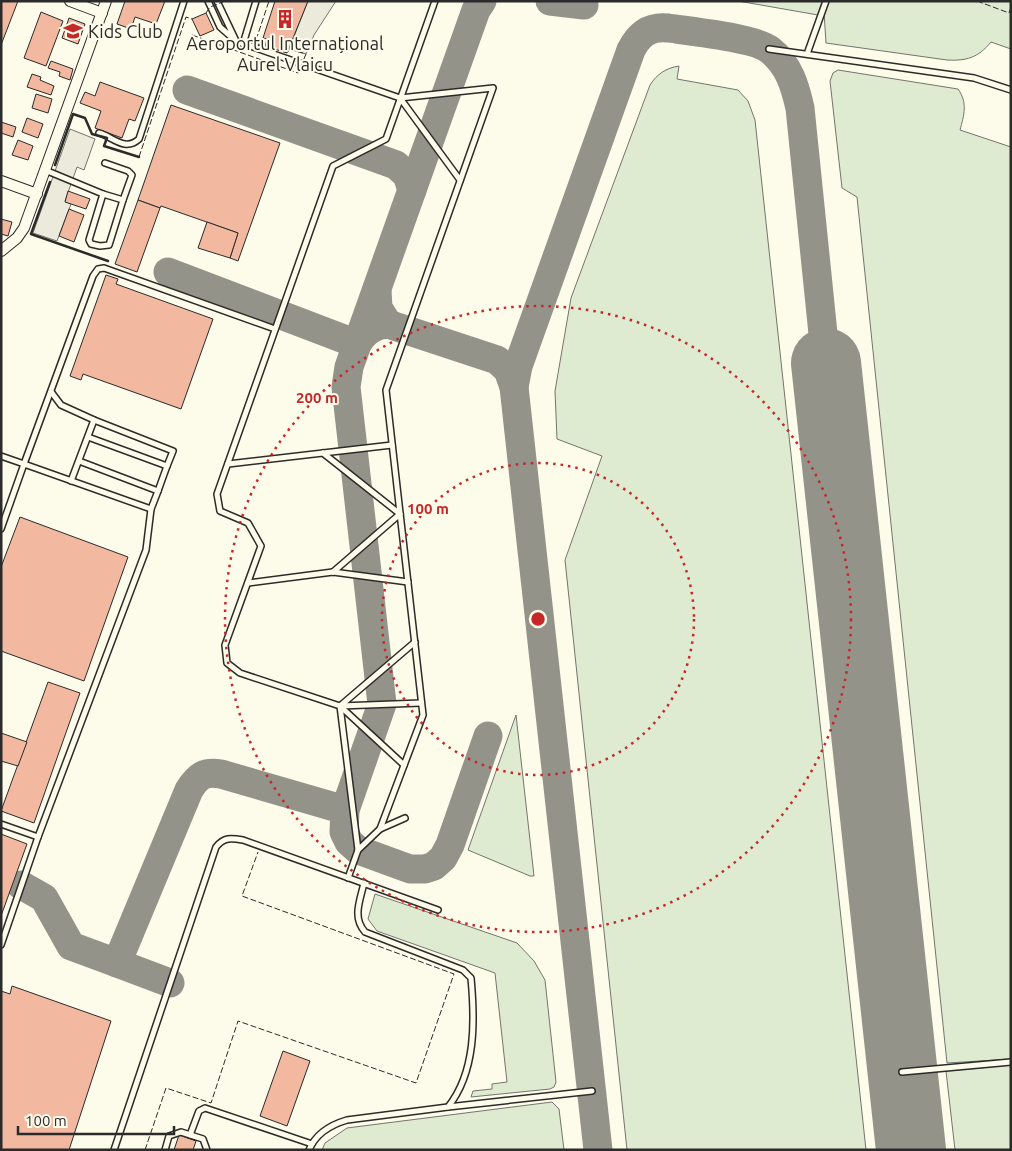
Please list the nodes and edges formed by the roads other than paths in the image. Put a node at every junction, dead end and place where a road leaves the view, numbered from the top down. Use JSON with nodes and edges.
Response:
{"nodes":[{"id":1,"x":70,"y":1,"type":"edge"},
{"id":2,"x":106,"y":1,"type":"edge"},
{"id":3,"x":184,"y":1,"type":"edge"},
{"id":4,"x":208,"y":1,"type":"edge"},
{"id":5,"x":217,"y":1,"type":"edge"},
{"id":6,"x":256,"y":1,"type":"edge"},
{"id":7,"x":435,"y":1,"type":"edge"},
{"id":8,"x":826,"y":1,"type":"edge"},
{"id":9,"x":102,"y":13,"type":"junction"},
{"id":10,"x":236,"y":41,"type":"junction"},
{"id":11,"x":243,"y":44,"type":"junction"},
{"id":12,"x":769,"y":48,"type":"dead end"},
{"id":13,"x":807,"y":54,"type":"junction"},
{"id":14,"x":1011,"y":90,"type":"edge"},
{"id":15,"x":400,"y":98,"type":"junction"},
{"id":16,"x":99,"y":133,"type":"dead end"},
{"id":17,"x":106,"y":163,"type":"dead end"},
{"id":18,"x":45,"y":170,"type":"junction"},
{"id":19,"x":460,"y":180,"type":"junction"},
{"id":20,"x":1,"y":181,"type":"edge"},
{"id":21,"x":37,"y":194,"type":"junction"},
{"id":22,"x":103,"y":194,"type":"junction"},
{"id":23,"x":123,"y":200,"type":"junction"},
{"id":24,"x":1,"y":251,"type":"edge"},
{"id":25,"x":275,"y":329,"type":"junction"},
{"id":26,"x":52,"y":393,"type":"junction"},
{"id":27,"x":94,"y":420,"type":"junction"},
{"id":28,"x":88,"y":436,"type":"junction"},
{"id":29,"x":392,"y":445,"type":"junction"},
{"id":30,"x":323,"y":454,"type":"junction"},
{"id":31,"x":1,"y":456,"type":"edge"},
{"id":32,"x":79,"y":461,"type":"junction"},
{"id":33,"x":24,"y":464,"type":"junction"},
{"id":34,"x":228,"y":464,"type":"junction"},
{"id":35,"x":168,"y":466,"type":"junction"},
{"id":36,"x":71,"y":481,"type":"junction"},
{"id":37,"x":158,"y":491,"type":"junction"},
{"id":38,"x":151,"y":509,"type":"junction"},
{"id":39,"x":400,"y":514,"type":"junction"},
{"id":40,"x":1,"y":529,"type":"edge"},
{"id":41,"x":334,"y":572,"type":"junction"},
{"id":42,"x":408,"y":582,"type":"junction"},
{"id":43,"x":248,"y":583,"type":"junction"},
{"id":44,"x":415,"y":642,"type":"junction"},
{"id":45,"x":422,"y":702,"type":"junction"},
{"id":46,"x":340,"y":706,"type":"junction"},
{"id":47,"x":404,"y":765,"type":"junction"},
{"id":48,"x":405,"y":818,"type":"dead end"},
{"id":49,"x":1,"y":824,"type":"edge"},
{"id":50,"x":380,"y":829,"type":"junction"},
{"id":51,"x":38,"y":837,"type":"junction"},
{"id":52,"x":358,"y":850,"type":"junction"},
{"id":53,"x":348,"y":878,"type":"junction"},
{"id":54,"x":364,"y":884,"type":"junction"},
{"id":55,"x":438,"y":910,"type":"dead end"},
{"id":56,"x":1,"y":945,"type":"edge"},
{"id":57,"x":1011,"y":1062,"type":"edge"},
{"id":58,"x":902,"y":1072,"type":"dead end"},
{"id":59,"x":592,"y":1091,"type":"dead end"},
{"id":60,"x":448,"y":1107,"type":"junction"},
{"id":61,"x":190,"y":1135,"type":"junction"},
{"id":62,"x":312,"y":1144,"type":"junction"},
{"id":63,"x":114,"y":1150,"type":"edge"},
{"id":64,"x":165,"y":1150,"type":"edge"},
{"id":65,"x":207,"y":1150,"type":"edge"},
{"id":66,"x":309,"y":1150,"type":"edge"}],
"edges":[{"from":1,"to":9,"type":"street"},
{"from":2,"to":9,"type":"street"},
{"from":3,"to":16,"type":"lane"},
{"from":4,"to":10,"type":"lane"},
{"from":5,"to":10,"type":"lane"},
{"from":6,"to":11,"type":"lane"},
{"from":7,"to":15,"type":"lane"},
{"from":8,"to":13,"type":"lane"},
{"from":9,"to":18,"type":"street"},
{"from":10,"to":11,"type":"lane"},
{"from":11,"to":15,"type":"lane"},
{"from":12,"to":13,"type":"lane"},
{"from":13,"to":14,"type":"lane"},
{"from":15,"to":19,"type":"lane"},
{"from":15,"to":19,"type":"lane"},
{"from":15,"to":25,"type":"lane"},
{"from":17,"to":23,"type":"lane"},
{"from":18,"to":21,"type":"street"},
{"from":18,"to":22,"type":"lane"},
{"from":19,"to":29,"type":"lane"},
{"from":20,"to":21,"type":"street"},
{"from":21,"to":24,"type":"street"},
{"from":22,"to":23,"type":"lane"},
{"from":22,"to":23,"type":"lane"},
{"from":25,"to":26,"type":"lane"},
{"from":25,"to":34,"type":"lane"},
{"from":26,"to":27,"type":"lane"},
{"from":26,"to":33,"type":"lane"},
{"from":27,"to":28,"type":"lane"},
{"from":27,"to":35,"type":"lane"},
{"from":28,"to":32,"type":"lane"},
{"from":28,"to":35,"type":"lane"},
{"from":29,"to":30,"type":"lane"},
{"from":29,"to":39,"type":"lane"},
{"from":30,"to":34,"type":"lane"},
{"from":30,"to":39,"type":"lane"},
{"from":31,"to":33,"type":"lane"},
{"from":32,"to":36,"type":"lane"},
{"from":32,"to":37,"type":"lane"},
{"from":33,"to":36,"type":"lane"},
{"from":33,"to":40,"type":"lane"},
{"from":34,"to":43,"type":"lane"},
{"from":35,"to":37,"type":"lane"},
{"from":36,"to":38,"type":"lane"},
{"from":37,"to":38,"type":"lane"},
{"from":38,"to":51,"type":"lane"},
{"from":39,"to":41,"type":"lane"},
{"from":39,"to":42,"type":"lane"},
{"from":41,"to":42,"type":"lane"},
{"from":41,"to":43,"type":"lane"},
{"from":42,"to":44,"type":"lane"},
{"from":43,"to":46,"type":"lane"},
{"from":44,"to":45,"type":"lane"},
{"from":44,"to":46,"type":"lane"},
{"from":45,"to":46,"type":"lane"},
{"from":45,"to":47,"type":"lane"},
{"from":46,"to":47,"type":"lane"},
{"from":46,"to":52,"type":"lane"},
{"from":47,"to":50,"type":"lane"},
{"from":48,"to":50,"type":"lane"},
{"from":49,"to":51,"type":"lane"},
{"from":50,"to":52,"type":"lane"},
{"from":51,"to":56,"type":"lane"},
{"from":52,"to":53,"type":"lane"},
{"from":53,"to":54,"type":"lane"},
{"from":53,"to":63,"type":"lane"},
{"from":54,"to":55,"type":"lane"},
{"from":54,"to":60,"type":"lane"},
{"from":57,"to":58,"type":"lane"},
{"from":59,"to":60,"type":"lane"},
{"from":60,"to":62,"type":"lane"},
{"from":61,"to":62,"type":"lane"},
{"from":61,"to":64,"type":"lane"},
{"from":61,"to":65,"type":"lane"},
{"from":62,"to":66,"type":"lane"}]}
